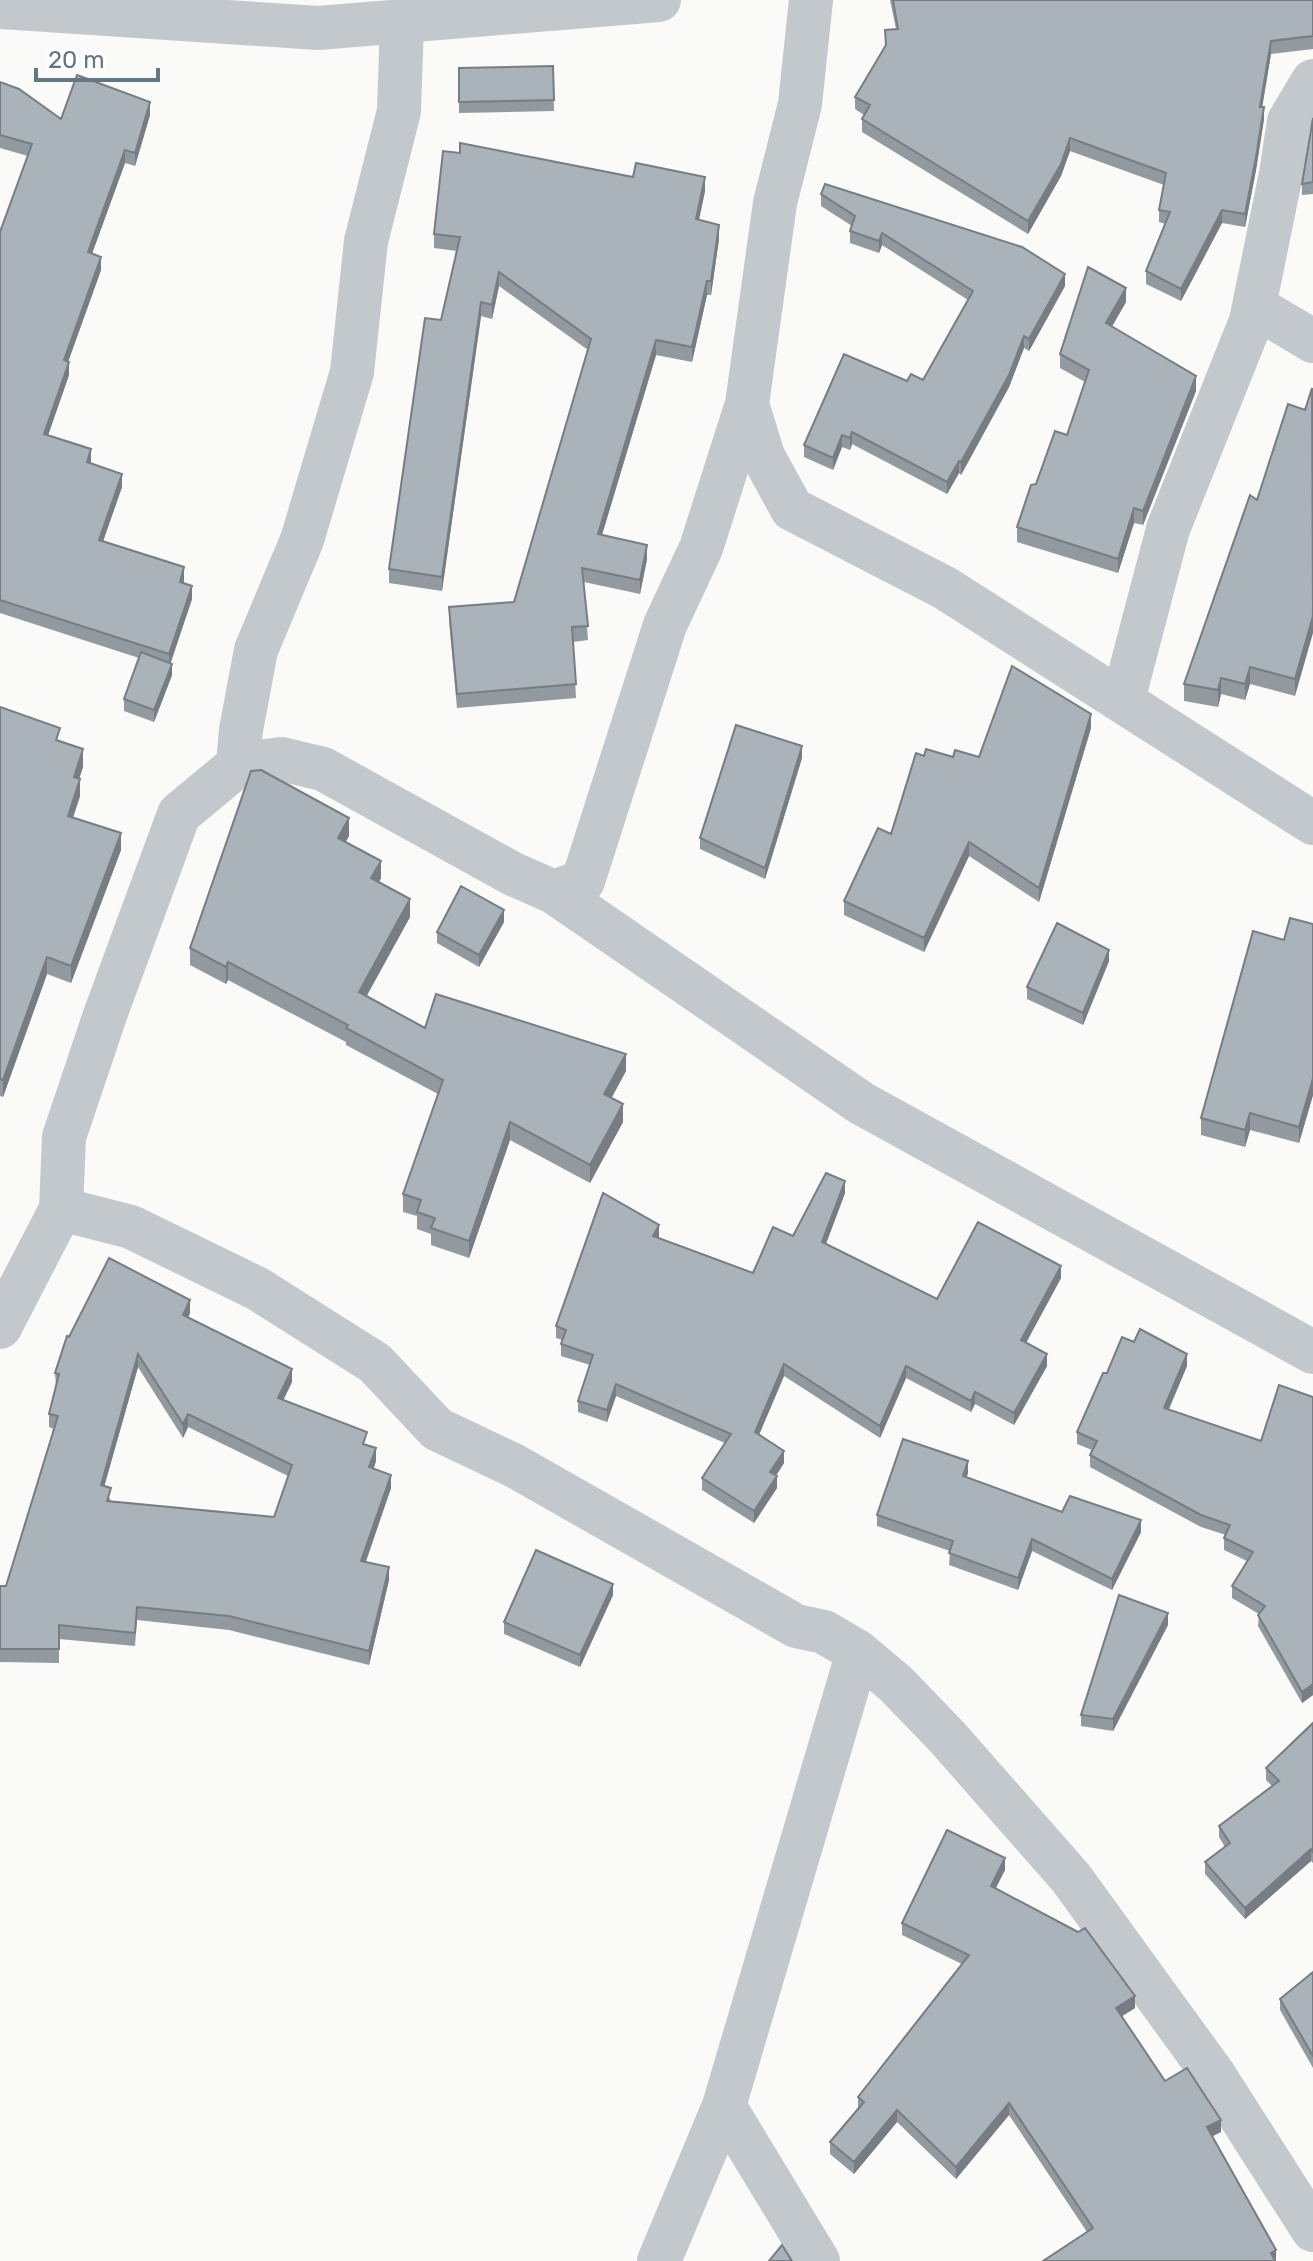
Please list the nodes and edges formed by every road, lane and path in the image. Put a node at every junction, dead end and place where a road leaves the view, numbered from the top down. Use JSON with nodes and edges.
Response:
{"nodes":[{"id":1,"x":659,"y":0,"type":"edge"},
{"id":2,"x":811,"y":0,"type":"edge"},
{"id":3,"x":0,"y":7,"type":"edge"},
{"id":4,"x":402,"y":22,"type":"junction"},
{"id":5,"x":1313,"y":81,"type":"edge"},
{"id":6,"x":1254,"y":306,"type":"junction"},
{"id":7,"x":1313,"y":341,"type":"edge"},
{"id":8,"x":747,"y":404,"type":"junction"},
{"id":9,"x":1123,"y":700,"type":"junction"},
{"id":10,"x":238,"y":765,"type":"junction"},
{"id":11,"x":1313,"y":823,"type":"edge"},
{"id":12,"x":554,"y":892,"type":"junction"},
{"id":13,"x":61,"y":1209,"type":"junction"},
{"id":14,"x":0,"y":1327,"type":"edge"},
{"id":15,"x":1313,"y":1352,"type":"edge"},
{"id":16,"x":858,"y":1652,"type":"junction"},
{"id":17,"x":724,"y":2106,"type":"junction"},
{"id":18,"x":1313,"y":2230,"type":"edge"},
{"id":19,"x":659,"y":2261,"type":"edge"},
{"id":20,"x":818,"y":2261,"type":"edge"}],
"edges":[{"from":1,"to":4,"type":"street"},
{"from":2,"to":8,"type":"street"},
{"from":3,"to":4,"type":"street"},
{"from":4,"to":10,"type":"street"},
{"from":5,"to":6,"type":"street"},
{"from":6,"to":7,"type":"street"},
{"from":6,"to":9,"type":"street"},
{"from":8,"to":9,"type":"street"},
{"from":8,"to":12,"type":"street"},
{"from":9,"to":11,"type":"street"},
{"from":10,"to":12,"type":"street"},
{"from":10,"to":13,"type":"street"},
{"from":12,"to":15,"type":"street"},
{"from":13,"to":14,"type":"street"},
{"from":13,"to":16,"type":"street"},
{"from":16,"to":17,"type":"street"},
{"from":16,"to":18,"type":"street"},
{"from":17,"to":19,"type":"street"},
{"from":17,"to":20,"type":"street"}]}
